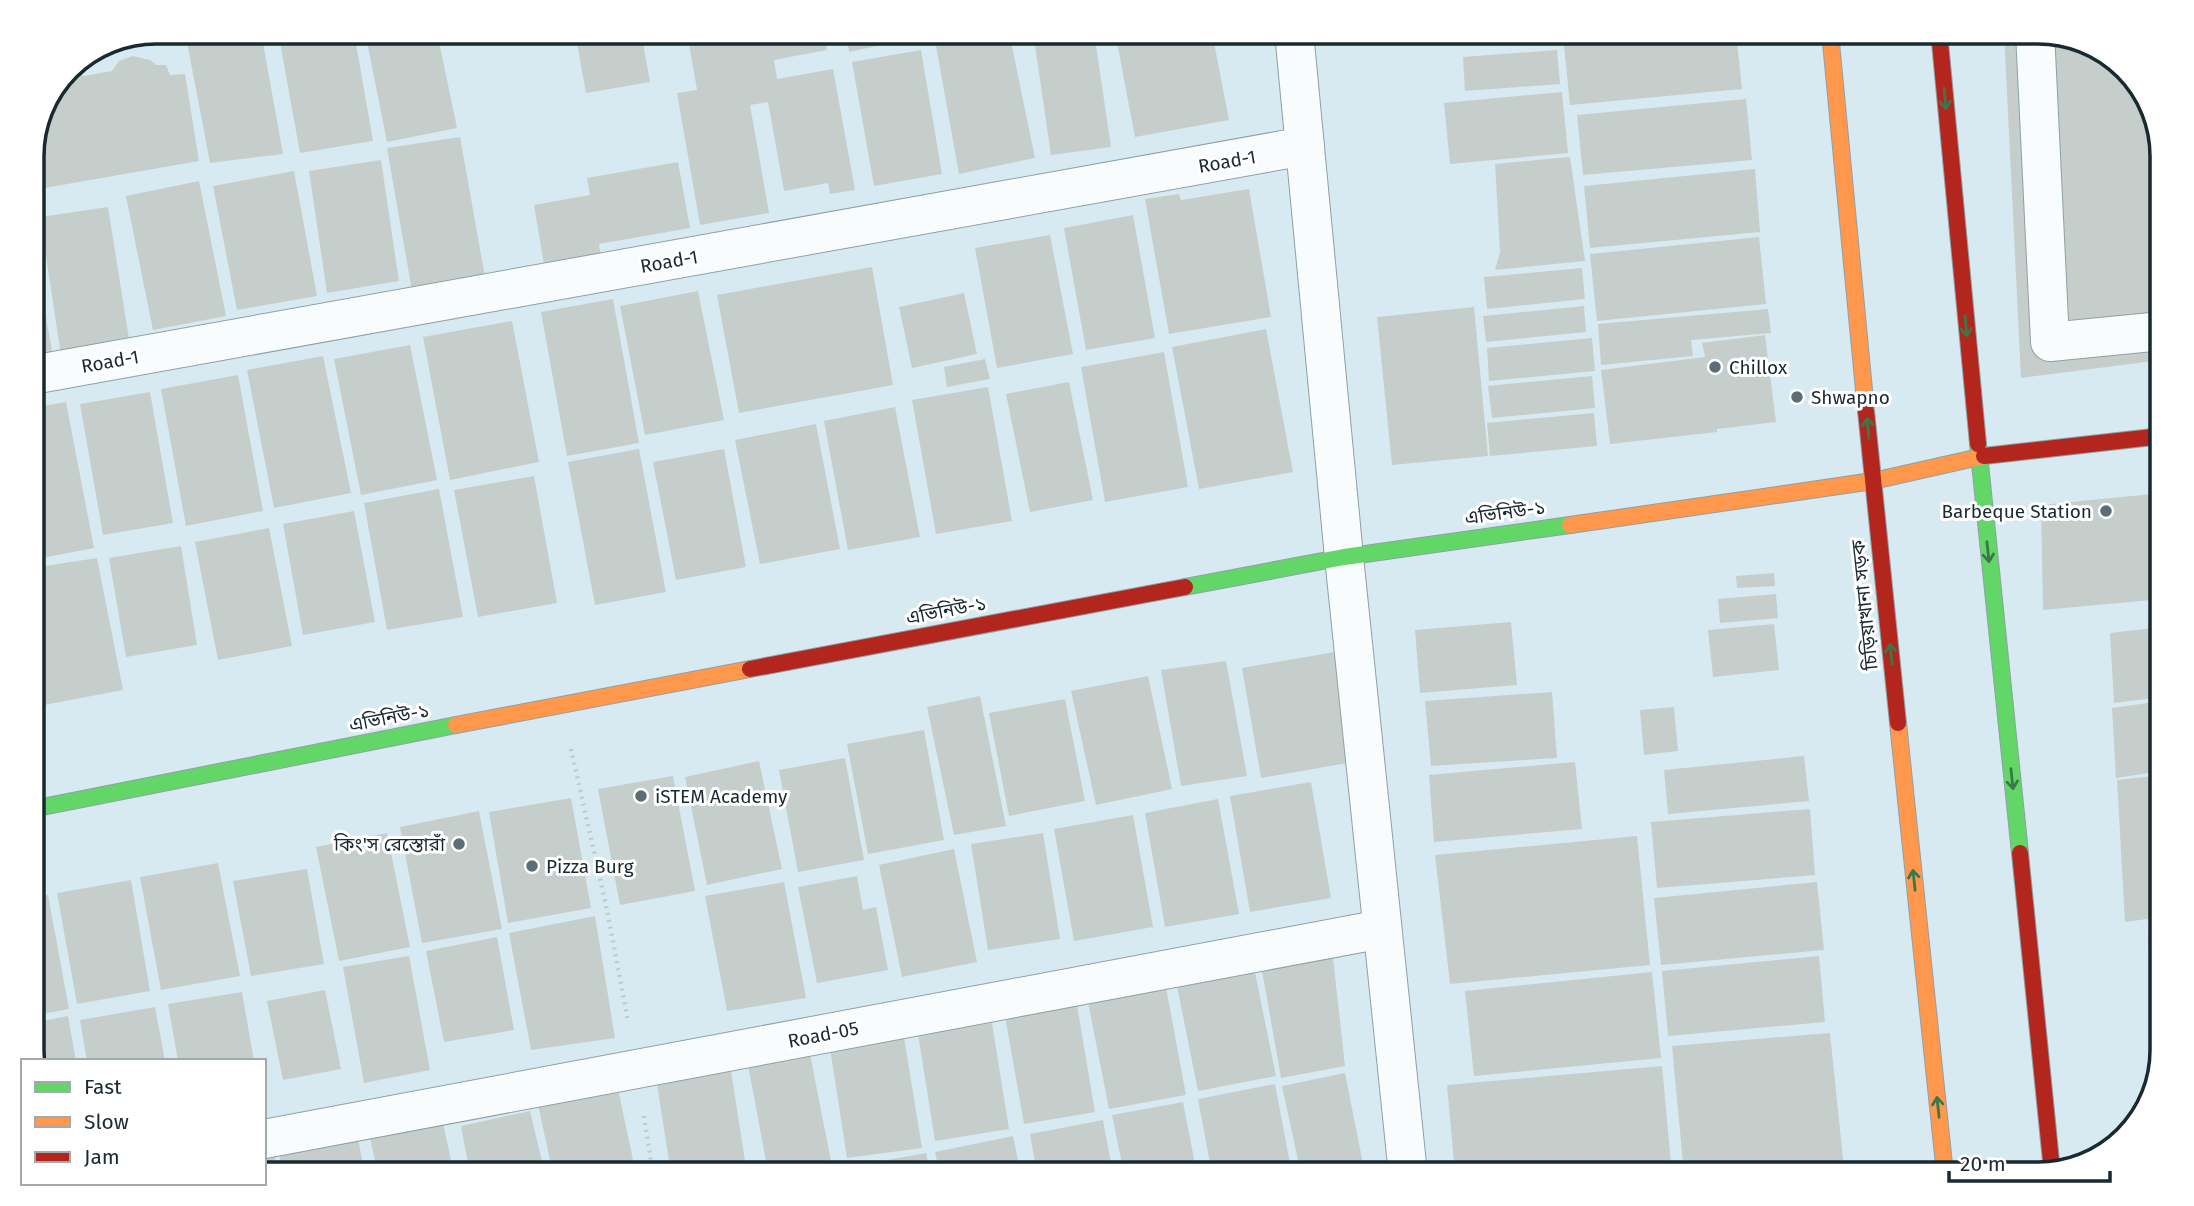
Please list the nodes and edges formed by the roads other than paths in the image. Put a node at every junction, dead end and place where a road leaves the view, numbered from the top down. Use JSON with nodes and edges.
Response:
{"nodes":[{"id":1,"x":1295,"y":44,"type":"edge"},
{"id":2,"x":1831,"y":44,"type":"edge"},
{"id":3,"x":1940,"y":44,"type":"edge"},
{"id":4,"x":2036,"y":44,"type":"edge"},
{"id":5,"x":1305,"y":146,"type":"junction"},
{"id":6,"x":2150,"y":332,"type":"edge"},
{"id":7,"x":44,"y":373,"type":"edge"},
{"id":8,"x":2150,"y":437,"type":"edge"},
{"id":9,"x":1979,"y":457,"type":"junction"},
{"id":10,"x":1873,"y":481,"type":"junction"},
{"id":11,"x":1344,"y":557,"type":"junction"},
{"id":12,"x":44,"y":807,"type":"edge"},
{"id":13,"x":1382,"y":929,"type":"junction"},
{"id":14,"x":266,"y":1139,"type":"edge"},
{"id":15,"x":2051,"y":1161,"type":"edge"},
{"id":16,"x":1407,"y":1162,"type":"edge"},
{"id":17,"x":1944,"y":1162,"type":"edge"}],
"edges":[{"from":1,"to":5,"type":"street"},
{"from":10,"to":2,"type":"main road","name":"চিড়িয়াখানা সড়ক","one_way":true},
{"from":3,"to":9,"type":"main road","one_way":true},
{"from":4,"to":6,"type":"street"},
{"from":5,"to":7,"type":"street","name":"Road-1"},
{"from":5,"to":11,"type":"street"},
{"from":8,"to":9,"type":"main road","name":"এভিনিউ-১"},
{"from":9,"to":10,"type":"main road","name":"এভিনিউ-১"},
{"from":9,"to":15,"type":"main road","one_way":true},
{"from":10,"to":11,"type":"main road","name":"এভিনিউ-১"},
{"from":17,"to":10,"type":"main road","name":"চিড়িয়াখানা সড়ক","one_way":true},
{"from":11,"to":12,"type":"main road","name":"এভিনিউ-১"},
{"from":11,"to":13,"type":"street"},
{"from":13,"to":14,"type":"street","name":"Road-05"},
{"from":13,"to":16,"type":"street"}]}
